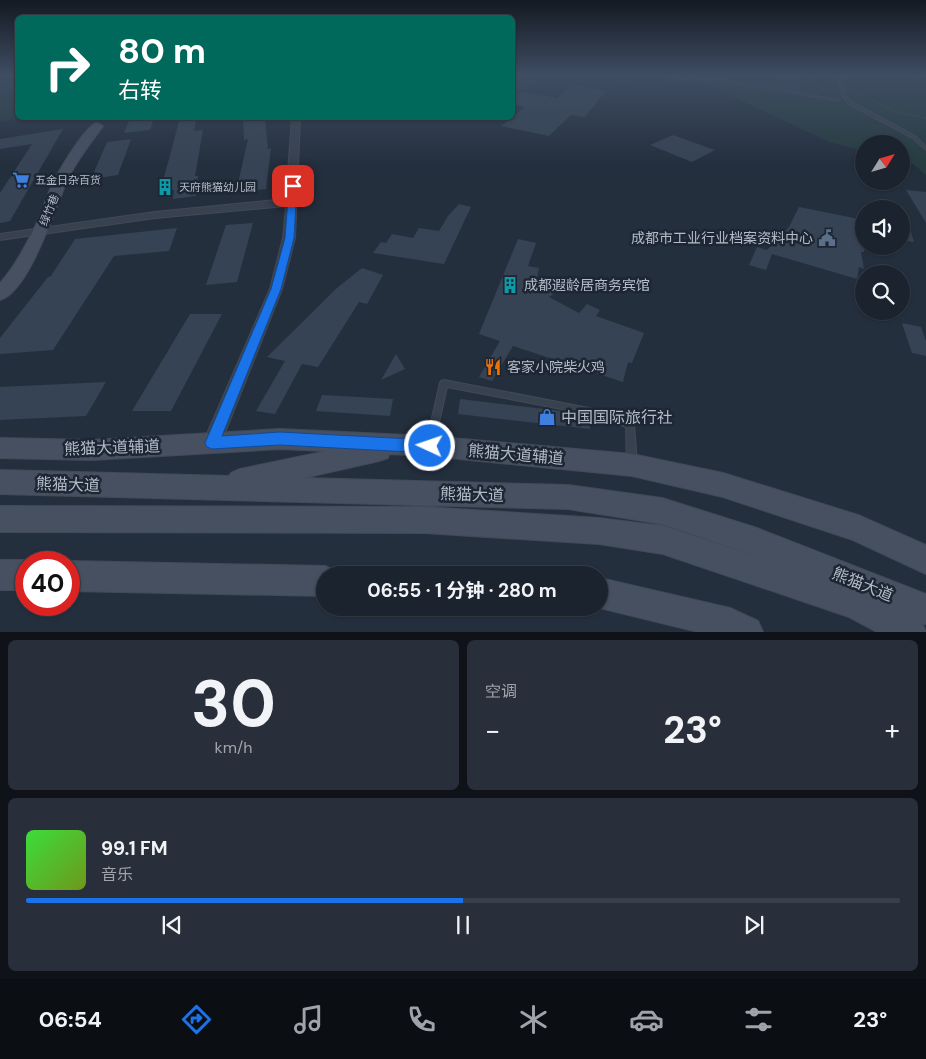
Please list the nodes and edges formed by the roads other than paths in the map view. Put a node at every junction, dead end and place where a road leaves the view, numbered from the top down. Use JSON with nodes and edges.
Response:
{"nodes":[{"id":1,"x":854,"y":105,"type":"edge"},
{"id":2,"x":296,"y":120,"type":"edge"},
{"id":3,"x":97,"y":126,"type":"dead end"},
{"id":4,"x":926,"y":150,"type":"edge"},
{"id":5,"x":292,"y":202,"type":"junction"},
{"id":6,"x":41,"y":231,"type":"junction"},
{"id":7,"x":0,"y":237,"type":"edge"},
{"id":8,"x":0,"y":294,"type":"edge"},
{"id":9,"x":212,"y":443,"type":"junction"},
{"id":10,"x":405,"y":445,"type":"junction"},
{"id":11,"x":430,"y":446,"type":"junction"},
{"id":12,"x":0,"y":448,"type":"edge"},
{"id":13,"x":632,"y":465,"type":"junction"},
{"id":14,"x":0,"y":482,"type":"edge"},
{"id":15,"x":209,"y":487,"type":"junction"},
{"id":16,"x":0,"y":520,"type":"edge"},
{"id":17,"x":926,"y":560,"type":"edge"},
{"id":18,"x":0,"y":575,"type":"edge"},
{"id":19,"x":15,"y":576,"type":"edge"},
{"id":20,"x":80,"y":576,"type":"edge"},
{"id":21,"x":316,"y":581,"type":"edge"},
{"id":22,"x":608,"y":594,"type":"edge"},
{"id":23,"x":926,"y":609,"type":"edge"},
{"id":24,"x":747,"y":632,"type":"edge"},
{"id":25,"x":910,"y":632,"type":"edge"}],
"edges":[{"from":1,"to":4,"type":"lane"},
{"from":2,"to":5,"type":"street"},
{"from":3,"to":6,"type":"street","name":"绿竹巷"},
{"from":5,"to":6,"type":"street"},
{"from":5,"to":9,"type":"street"},
{"from":6,"to":7,"type":"street"},
{"from":6,"to":8,"type":"street","name":"绿竹巷"},
{"from":9,"to":10,"type":"street","name":"熊猫大道辅道"},
{"from":9,"to":12,"type":"street","name":"熊猫大道辅道"},
{"from":10,"to":11,"type":"street","name":"熊猫大道辅道"},
{"from":10,"to":15,"type":"street"},
{"from":11,"to":13,"type":"street","name":"熊猫大道辅道"},
{"from":11,"to":13,"type":"lane"},
{"from":13,"to":17,"type":"street","name":"熊猫大道辅道"},
{"from":14,"to":15,"type":"street","name":"熊猫大道"},
{"from":15,"to":23,"type":"street","name":"熊猫大道"},
{"from":16,"to":25,"type":"street","name":"熊猫大道"},
{"from":18,"to":19,"type":"street"},
{"from":20,"to":21,"type":"street"},
{"from":22,"to":24,"type":"street"}]}
